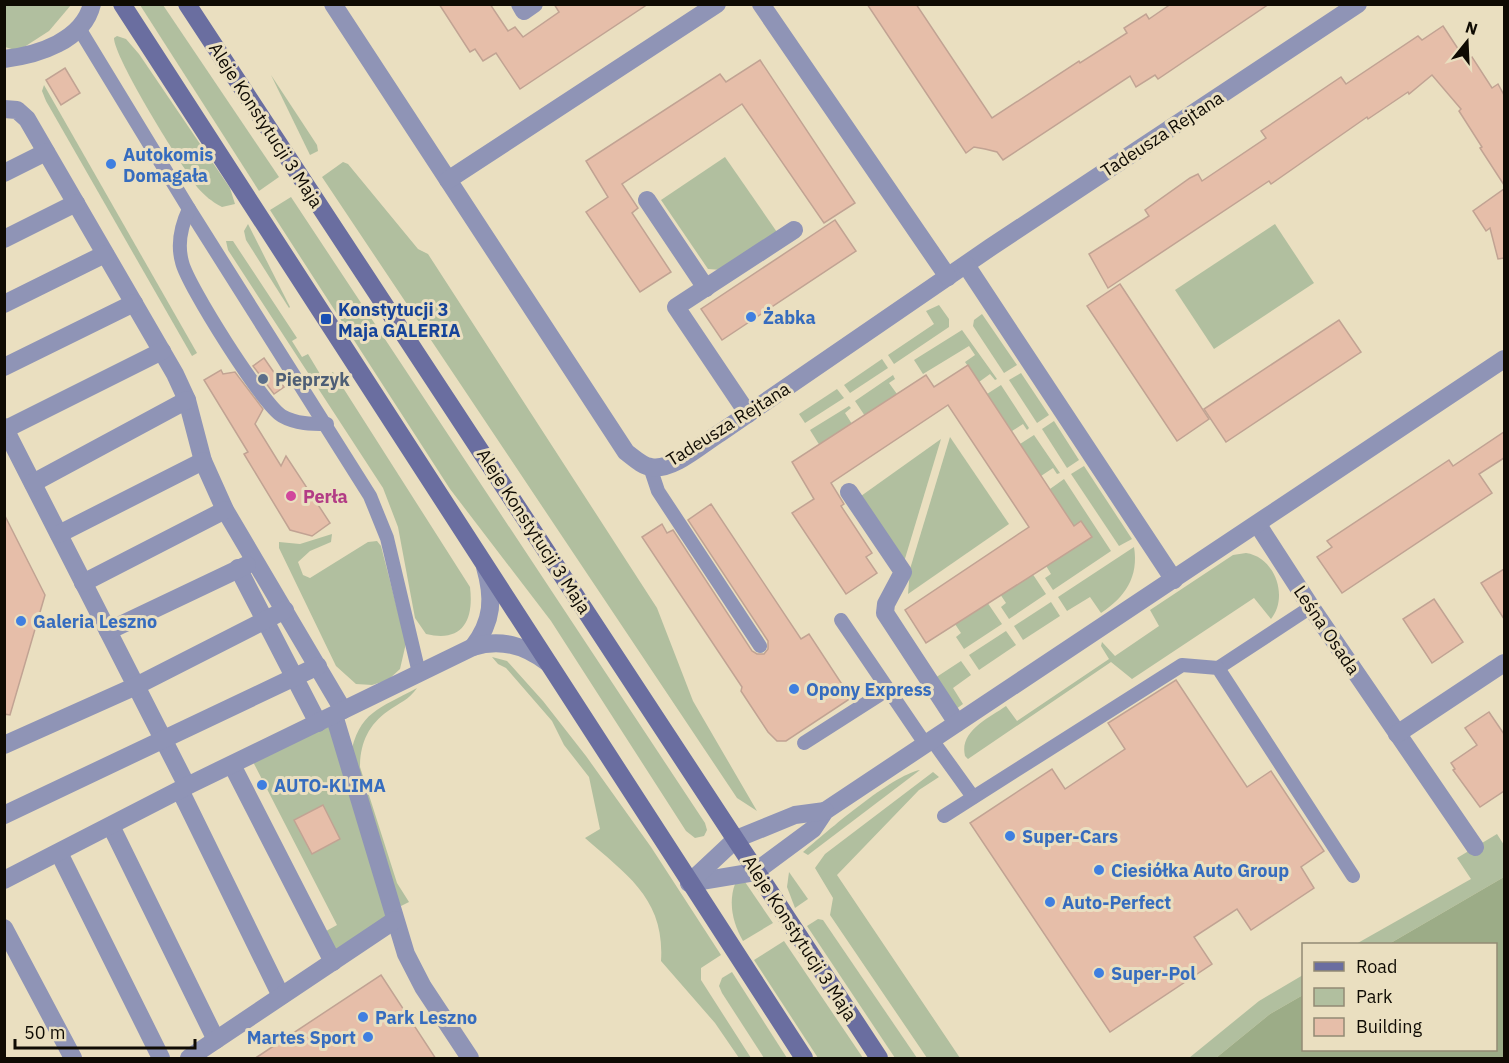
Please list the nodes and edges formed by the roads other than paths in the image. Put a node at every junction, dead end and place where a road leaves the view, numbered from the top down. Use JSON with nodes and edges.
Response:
{"nodes":[{"id":1,"x":92,"y":4,"type":"edge"},
{"id":2,"x":122,"y":4,"type":"edge"},
{"id":3,"x":187,"y":4,"type":"edge"},
{"id":4,"x":333,"y":4,"type":"edge"},
{"id":5,"x":520,"y":4,"type":"edge"},
{"id":6,"x":534,"y":4,"type":"edge"},
{"id":7,"x":717,"y":4,"type":"edge"},
{"id":8,"x":761,"y":4,"type":"edge"},
{"id":9,"x":1358,"y":4,"type":"edge"},
{"id":10,"x":80,"y":30,"type":"junction"},
{"id":11,"x":4,"y":59,"type":"edge"},
{"id":12,"x":4,"y":109,"type":"edge"},
{"id":13,"x":46,"y":152,"type":"junction"},
{"id":14,"x":4,"y":173,"type":"edge"},
{"id":15,"x":448,"y":180,"type":"junction"},
{"id":16,"x":647,"y":200,"type":"dead end"},
{"id":17,"x":76,"y":203,"type":"junction"},
{"id":18,"x":189,"y":209,"type":"junction"},
{"id":19,"x":794,"y":230,"type":"dead end"},
{"id":20,"x":4,"y":239,"type":"edge"},
{"id":21,"x":105,"y":254,"type":"junction"},
{"id":22,"x":966,"y":265,"type":"junction"},
{"id":23,"x":948,"y":277,"type":"junction"},
{"id":24,"x":706,"y":288,"type":"junction"},
{"id":25,"x":134,"y":303,"type":"junction"},
{"id":26,"x":4,"y":304,"type":"edge"},
{"id":27,"x":162,"y":351,"type":"junction"},
{"id":28,"x":1504,"y":359,"type":"edge"},
{"id":29,"x":4,"y":367,"type":"edge"},
{"id":30,"x":187,"y":400,"type":"junction"},
{"id":31,"x":748,"y":414,"type":"junction"},
{"id":32,"x":327,"y":424,"type":"junction"},
{"id":33,"x":5,"y":428,"type":"edge"},
{"id":34,"x":203,"y":461,"type":"junction"},
{"id":35,"x":650,"y":467,"type":"junction"},
{"id":36,"x":33,"y":483,"type":"junction"},
{"id":37,"x":849,"y":492,"type":"dead end"},
{"id":38,"x":225,"y":510,"type":"junction"},
{"id":39,"x":1258,"y":525,"type":"junction"},
{"id":40,"x":59,"y":534,"type":"junction"},
{"id":41,"x":256,"y":560,"type":"junction"},
{"id":42,"x":484,"y":563,"type":"junction"},
{"id":43,"x":238,"y":568,"type":"junction"},
{"id":44,"x":1174,"y":580,"type":"junction"},
{"id":45,"x":83,"y":583,"type":"junction"},
{"id":46,"x":1311,"y":608,"type":"junction"},
{"id":47,"x":285,"y":610,"type":"junction"},
{"id":48,"x":841,"y":620,"type":"dead end"},
{"id":49,"x":265,"y":621,"type":"junction"},
{"id":50,"x":108,"y":631,"type":"junction"},
{"id":51,"x":760,"y":646,"type":"dead end"},
{"id":52,"x":473,"y":647,"type":"junction"},
{"id":53,"x":548,"y":663,"type":"junction"},
{"id":54,"x":1504,"y":663,"type":"edge"},
{"id":55,"x":318,"y":666,"type":"junction"},
{"id":56,"x":1218,"y":668,"type":"junction"},
{"id":57,"x":419,"y":673,"type":"junction"},
{"id":58,"x":294,"y":676,"type":"junction"},
{"id":59,"x":136,"y":686,"type":"junction"},
{"id":60,"x":887,"y":690,"type":"junction"},
{"id":61,"x":332,"y":716,"type":"junction"},
{"id":62,"x":957,"y":723,"type":"junction"},
{"id":63,"x":1397,"y":734,"type":"junction"},
{"id":64,"x":162,"y":738,"type":"junction"},
{"id":65,"x":929,"y":742,"type":"junction"},
{"id":66,"x":804,"y":743,"type":"dead end"},
{"id":67,"x":4,"y":745,"type":"edge"},
{"id":68,"x":232,"y":765,"type":"junction"},
{"id":69,"x":184,"y":788,"type":"junction"},
{"id":70,"x":973,"y":797,"type":"junction"},
{"id":71,"x":825,"y":811,"type":"junction"},
{"id":72,"x":4,"y":815,"type":"edge"},
{"id":73,"x":944,"y":816,"type":"dead end"},
{"id":74,"x":111,"y":826,"type":"junction"},
{"id":75,"x":736,"y":839,"type":"junction"},
{"id":76,"x":1475,"y":847,"type":"dead end"},
{"id":77,"x":59,"y":853,"type":"junction"},
{"id":78,"x":755,"y":872,"type":"junction"},
{"id":79,"x":1353,"y":876,"type":"dead end"},
{"id":80,"x":4,"y":880,"type":"edge"},
{"id":81,"x":689,"y":883,"type":"junction"},
{"id":82,"x":395,"y":920,"type":"junction"},
{"id":83,"x":4,"y":928,"type":"edge"},
{"id":84,"x":333,"y":962,"type":"junction"},
{"id":85,"x":281,"y":996,"type":"junction"},
{"id":86,"x":216,"y":1040,"type":"junction"},
{"id":87,"x":73,"y":1059,"type":"edge"},
{"id":88,"x":161,"y":1059,"type":"edge"},
{"id":89,"x":189,"y":1059,"type":"edge"},
{"id":90,"x":470,"y":1059,"type":"edge"},
{"id":91,"x":804,"y":1059,"type":"edge"},
{"id":92,"x":879,"y":1059,"type":"edge"}],
"edges":[{"from":1,"to":10,"type":"street"},
{"from":2,"to":42,"type":"main road"},
{"from":3,"to":75,"type":"main road","name":"Aleje Konstytucji 3 Maja"},
{"from":4,"to":15,"type":"street","name":"Tadeusza Rejtana"},
{"from":5,"to":6,"type":"street"},
{"from":7,"to":15,"type":"street"},
{"from":8,"to":23,"type":"street"},
{"from":9,"to":22,"type":"street","name":"Tadeusza Rejtana"},
{"from":10,"to":11,"type":"street"},
{"from":10,"to":18,"type":"lane"},
{"from":12,"to":13,"type":"street"},
{"from":13,"to":14,"type":"street"},
{"from":13,"to":17,"type":"street"},
{"from":15,"to":35,"type":"street","name":"Tadeusza Rejtana"},
{"from":16,"to":24,"type":"street"},
{"from":17,"to":20,"type":"street"},
{"from":17,"to":21,"type":"street"},
{"from":18,"to":32,"type":"lane"},
{"from":18,"to":32,"type":"lane"},
{"from":19,"to":24,"type":"street"},
{"from":21,"to":25,"type":"street"},
{"from":21,"to":26,"type":"street"},
{"from":22,"to":23,"type":"street","name":"Tadeusza Rejtana"},
{"from":22,"to":44,"type":"street"},
{"from":23,"to":31,"type":"street","name":"Tadeusza Rejtana"},
{"from":24,"to":31,"type":"street"},
{"from":25,"to":27,"type":"street"},
{"from":25,"to":29,"type":"street"},
{"from":27,"to":30,"type":"street"},
{"from":27,"to":33,"type":"street"},
{"from":28,"to":39,"type":"street"},
{"from":30,"to":34,"type":"street"},
{"from":30,"to":36,"type":"street"},
{"from":31,"to":35,"type":"street","name":"Tadeusza Rejtana"},
{"from":32,"to":57,"type":"lane"},
{"from":33,"to":36,"type":"street"},
{"from":34,"to":38,"type":"street"},
{"from":34,"to":40,"type":"street"},
{"from":35,"to":51,"type":"lane"},
{"from":36,"to":40,"type":"street"},
{"from":37,"to":62,"type":"street"},
{"from":38,"to":41,"type":"street"},
{"from":38,"to":45,"type":"street"},
{"from":39,"to":44,"type":"street"},
{"from":39,"to":46,"type":"street","name":"Leśna Osada"},
{"from":40,"to":45,"type":"street"},
{"from":41,"to":43,"type":"street"},
{"from":41,"to":47,"type":"street"},
{"from":42,"to":52,"type":"street"},
{"from":42,"to":53,"type":"main road"},
{"from":43,"to":49,"type":"street"},
{"from":43,"to":50,"type":"street"},
{"from":44,"to":62,"type":"street"},
{"from":45,"to":50,"type":"street"},
{"from":46,"to":56,"type":"lane"},
{"from":46,"to":63,"type":"street","name":"Leśna Osada"},
{"from":47,"to":49,"type":"street"},
{"from":47,"to":55,"type":"street"},
{"from":48,"to":60,"type":"lane"},
{"from":49,"to":58,"type":"street"},
{"from":49,"to":59,"type":"street"},
{"from":50,"to":59,"type":"street"},
{"from":52,"to":53,"type":"street"},
{"from":52,"to":57,"type":"street"},
{"from":53,"to":81,"type":"main road"},
{"from":54,"to":63,"type":"street"},
{"from":55,"to":58,"type":"street"},
{"from":55,"to":61,"type":"street"},
{"from":56,"to":70,"type":"lane"},
{"from":56,"to":79,"type":"lane"},
{"from":57,"to":61,"type":"street"},
{"from":58,"to":61,"type":"street"},
{"from":58,"to":64,"type":"street"},
{"from":59,"to":64,"type":"street"},
{"from":59,"to":67,"type":"street"},
{"from":60,"to":65,"type":"lane"},
{"from":60,"to":66,"type":"lane"},
{"from":61,"to":68,"type":"street"},
{"from":61,"to":82,"type":"street"},
{"from":62,"to":65,"type":"street"},
{"from":63,"to":76,"type":"street","name":"Leśna Osada"},
{"from":64,"to":69,"type":"street"},
{"from":64,"to":72,"type":"street"},
{"from":65,"to":70,"type":"lane"},
{"from":65,"to":71,"type":"street"},
{"from":68,"to":69,"type":"street"},
{"from":68,"to":84,"type":"street"},
{"from":69,"to":74,"type":"street"},
{"from":69,"to":85,"type":"street"},
{"from":70,"to":73,"type":"lane"},
{"from":71,"to":75,"type":"street"},
{"from":71,"to":78,"type":"street"},
{"from":74,"to":77,"type":"street"},
{"from":74,"to":86,"type":"street"},
{"from":75,"to":78,"type":"main road","name":"Aleje Konstytucji 3 Maja"},
{"from":75,"to":81,"type":"street"},
{"from":77,"to":80,"type":"street"},
{"from":77,"to":88,"type":"street"},
{"from":78,"to":81,"type":"street"},
{"from":78,"to":92,"type":"main road","name":"Aleje Konstytucji 3 Maja"},
{"from":81,"to":91,"type":"main road"},
{"from":82,"to":84,"type":"street"},
{"from":82,"to":90,"type":"street"},
{"from":83,"to":87,"type":"street"},
{"from":84,"to":85,"type":"street"},
{"from":85,"to":86,"type":"street"},
{"from":86,"to":89,"type":"street"}]}
